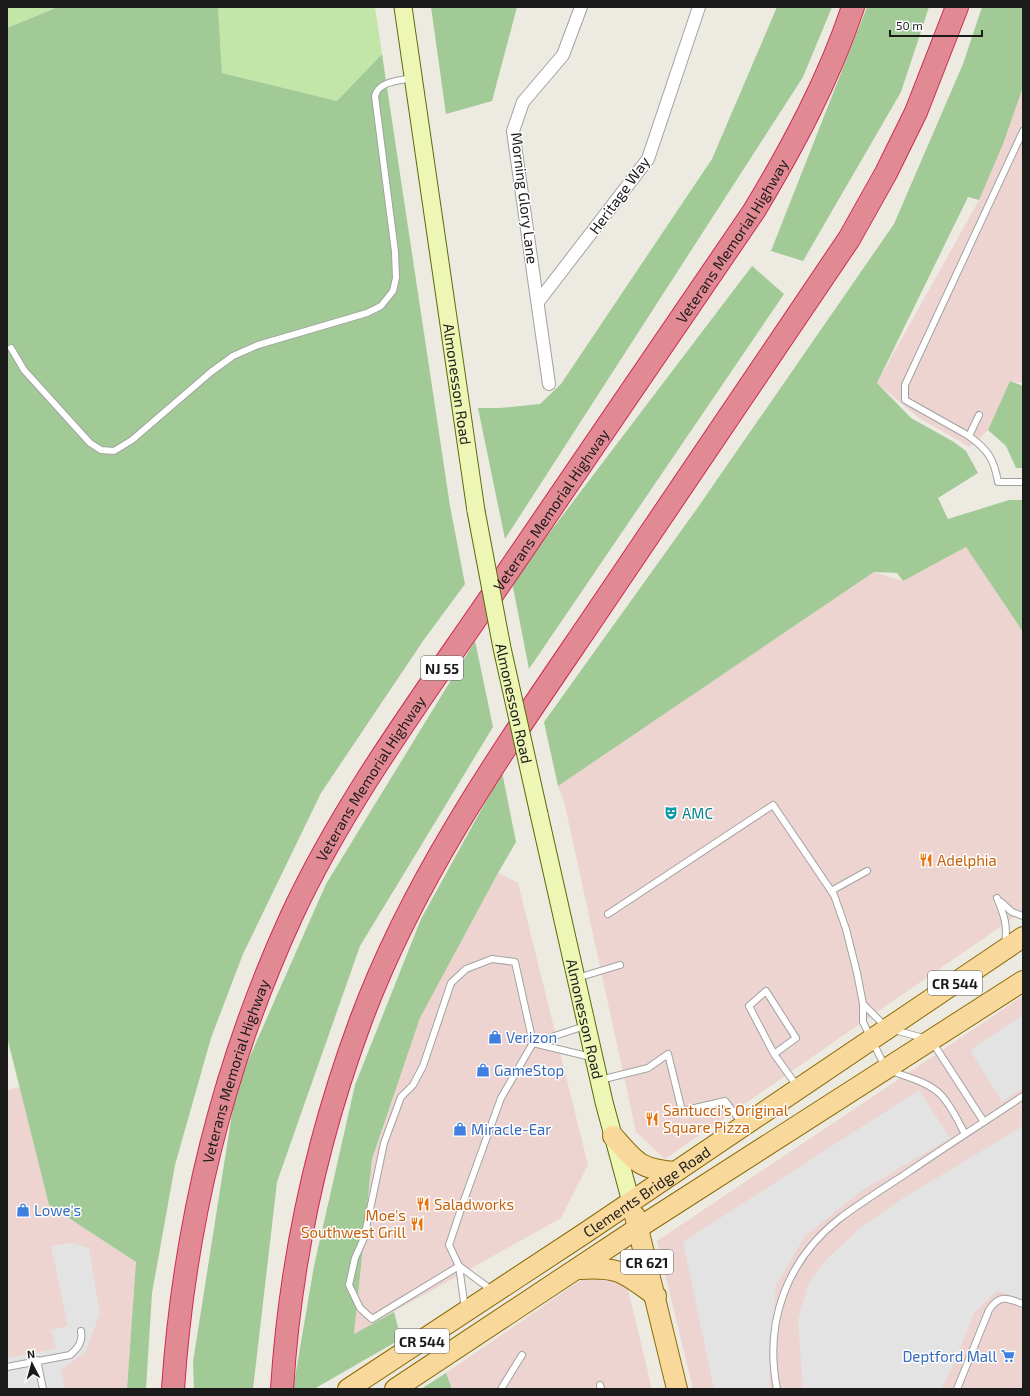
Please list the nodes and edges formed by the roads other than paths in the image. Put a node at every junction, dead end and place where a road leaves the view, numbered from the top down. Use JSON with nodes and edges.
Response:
{"nodes":[{"id":1,"x":403,"y":7,"type":"edge"},
{"id":2,"x":581,"y":7,"type":"edge"},
{"id":3,"x":699,"y":7,"type":"edge"},
{"id":4,"x":854,"y":7,"type":"edge"},
{"id":5,"x":957,"y":7,"type":"edge"},
{"id":6,"x":413,"y":78,"type":"junction"},
{"id":7,"x":1023,"y":131,"type":"edge"},
{"id":8,"x":538,"y":302,"type":"junction"},
{"id":9,"x":11,"y":348,"type":"dead end"},
{"id":10,"x":549,"y":384,"type":"dead end"},
{"id":11,"x":980,"y":415,"type":"dead end"},
{"id":12,"x":968,"y":436,"type":"junction"},
{"id":13,"x":1023,"y":482,"type":"edge"},
{"id":14,"x":867,"y":871,"type":"dead end"},
{"id":15,"x":831,"y":892,"type":"junction"},
{"id":16,"x":608,"y":914,"type":"dead end"},
{"id":17,"x":1023,"y":916,"type":"edge"},
{"id":18,"x":1023,"y":937,"type":"edge"},
{"id":19,"x":1004,"y":950,"type":"junction"},
{"id":20,"x":620,"y":965,"type":"dead end"},
{"id":21,"x":575,"y":979,"type":"junction"},
{"id":22,"x":1023,"y":981,"type":"edge"},
{"id":23,"x":863,"y":1004,"type":"junction"},
{"id":24,"x":586,"y":1026,"type":"junction"},
{"id":25,"x":880,"y":1034,"type":"junction"},
{"id":26,"x":931,"y":1040,"type":"junction"},
{"id":27,"x":533,"y":1042,"type":"junction"},
{"id":28,"x":774,"y":1054,"type":"junction"},
{"id":29,"x":594,"y":1058,"type":"junction"},
{"id":30,"x":886,"y":1069,"type":"junction"},
{"id":31,"x":599,"y":1080,"type":"junction"},
{"id":32,"x":799,"y":1089,"type":"junction"},
{"id":33,"x":1023,"y":1096,"type":"edge"},
{"id":34,"x":984,"y":1122,"type":"junction"},
{"id":35,"x":744,"y":1126,"type":"junction"},
{"id":36,"x":965,"y":1134,"type":"junction"},
{"id":37,"x":613,"y":1136,"type":"junction"},
{"id":38,"x":675,"y":1172,"type":"junction"},
{"id":39,"x":631,"y":1202,"type":"junction"},
{"id":40,"x":638,"y":1228,"type":"junction"},
{"id":41,"x":459,"y":1266,"type":"junction"},
{"id":42,"x":577,"y":1269,"type":"junction"},
{"id":43,"x":495,"y":1292,"type":"junction"},
{"id":44,"x":656,"y":1296,"type":"junction"},
{"id":45,"x":1023,"y":1304,"type":"edge"},
{"id":46,"x":465,"y":1312,"type":"junction"},
{"id":47,"x":81,"y":1331,"type":"dead end"},
{"id":48,"x":522,"y":1356,"type":"dead end"},
{"id":49,"x":37,"y":1360,"type":"junction"},
{"id":50,"x":7,"y":1367,"type":"edge"},
{"id":51,"x":43,"y":1389,"type":"edge"},
{"id":52,"x":173,"y":1389,"type":"edge"},
{"id":53,"x":282,"y":1389,"type":"edge"},
{"id":54,"x":348,"y":1389,"type":"edge"},
{"id":55,"x":395,"y":1389,"type":"edge"},
{"id":56,"x":501,"y":1389,"type":"edge"},
{"id":57,"x":677,"y":1389,"type":"edge"},
{"id":58,"x":777,"y":1389,"type":"edge"},
{"id":59,"x":957,"y":1389,"type":"edge"}],
"edges":[{"from":1,"to":6,"type":"main road","name":"Almonesson Road","number":"CR 621"},
{"from":2,"to":8,"type":"street","name":"Morning Glory Lane"},
{"from":3,"to":8,"type":"street","name":"Heritage Way"},
{"from":4,"to":52,"type":"highway","name":"Veterans Memorial Highway","number":"NJ 55"},
{"from":5,"to":53,"type":"highway"},
{"from":6,"to":9,"type":"lane"},
{"from":6,"to":21,"type":"main road","name":"Almonesson Road","number":"CR 621","bridge":true},
{"from":7,"to":12,"type":"lane"},
{"from":8,"to":10,"type":"street","name":"Morning Glory Lane"},
{"from":11,"to":12,"type":"lane"},
{"from":12,"to":13,"type":"lane"},
{"from":14,"to":15,"type":"lane"},
{"from":15,"to":16,"type":"lane"},
{"from":15,"to":23,"type":"lane"},
{"from":17,"to":19,"type":"lane"},
{"from":18,"to":19,"type":"main road","name":"Clements Bridge Road","number":"CR 544"},
{"from":19,"to":25,"type":"main road","name":"Clements Bridge Road","number":"CR 544"},
{"from":20,"to":21,"type":"lane"},
{"from":21,"to":24,"type":"main road","name":"Almonesson Road","number":"CR 621"},
{"from":22,"to":26,"type":"main road","name":"Clements Bridge Road","number":"CR 544"},
{"from":23,"to":25,"type":"lane"},
{"from":23,"to":25,"type":"lane"},
{"from":24,"to":27,"type":"lane"},
{"from":24,"to":29,"type":"main road","name":"Almonesson Road","number":"CR 621"},
{"from":25,"to":26,"type":"lane"},
{"from":25,"to":30,"type":"lane"},
{"from":25,"to":32,"type":"main road","name":"Clements Bridge Road","number":"CR 544"},
{"from":26,"to":30,"type":"main road","name":"Clements Bridge Road","number":"CR 544"},
{"from":26,"to":34,"type":"lane"},
{"from":27,"to":29,"type":"lane"},
{"from":27,"to":41,"type":"lane"},
{"from":27,"to":41,"type":"lane"},
{"from":28,"to":28,"type":"lane"},
{"from":28,"to":32,"type":"lane"},
{"from":29,"to":31,"type":"main road","name":"Almonesson Road","number":"CR 621"},
{"from":30,"to":36,"type":"lane"},
{"from":30,"to":40,"type":"main road","name":"Clements Bridge Road","number":"CR 544"},
{"from":31,"to":35,"type":"lane"},
{"from":31,"to":37,"type":"main road","name":"Almonesson Road","number":"CR 621"},
{"from":32,"to":35,"type":"main road","name":"Clements Bridge Road","number":"CR 544"},
{"from":33,"to":34,"type":"lane"},
{"from":34,"to":36,"type":"lane"},
{"from":35,"to":38,"type":"main road","name":"Clements Bridge Road","number":"CR 544"},
{"from":36,"to":58,"type":"lane"},
{"from":37,"to":38,"type":"main road"},
{"from":37,"to":39,"type":"main road","name":"Almonesson Road","number":"CR 621"},
{"from":38,"to":39,"type":"main road","name":"Clements Bridge Road","number":"CR 544"},
{"from":39,"to":40,"type":"main road","name":"Almonesson Road","number":"CR 621"},
{"from":39,"to":43,"type":"main road","name":"Clements Bridge Road","number":"CR 544"},
{"from":40,"to":42,"type":"main road","name":"Clements Bridge Road","number":"CR 544"},
{"from":40,"to":44,"type":"main road","name":"Almonesson Road","number":"CR 621"},
{"from":41,"to":43,"type":"lane"},
{"from":41,"to":46,"type":"lane"},
{"from":42,"to":44,"type":"main road"},
{"from":42,"to":55,"type":"main road","name":"Clements Bridge Road","number":"CR 544"},
{"from":43,"to":46,"type":"main road","name":"Clements Bridge Road","number":"CR 544"},
{"from":44,"to":57,"type":"main road","name":"Almonesson Road","number":"CR 621"},
{"from":45,"to":59,"type":"lane"},
{"from":46,"to":54,"type":"main road","name":"Clements Bridge Road","number":"CR 544"},
{"from":47,"to":49,"type":"lane"},
{"from":48,"to":56,"type":"lane"},
{"from":49,"to":50,"type":"lane"},
{"from":49,"to":51,"type":"lane"}]}
